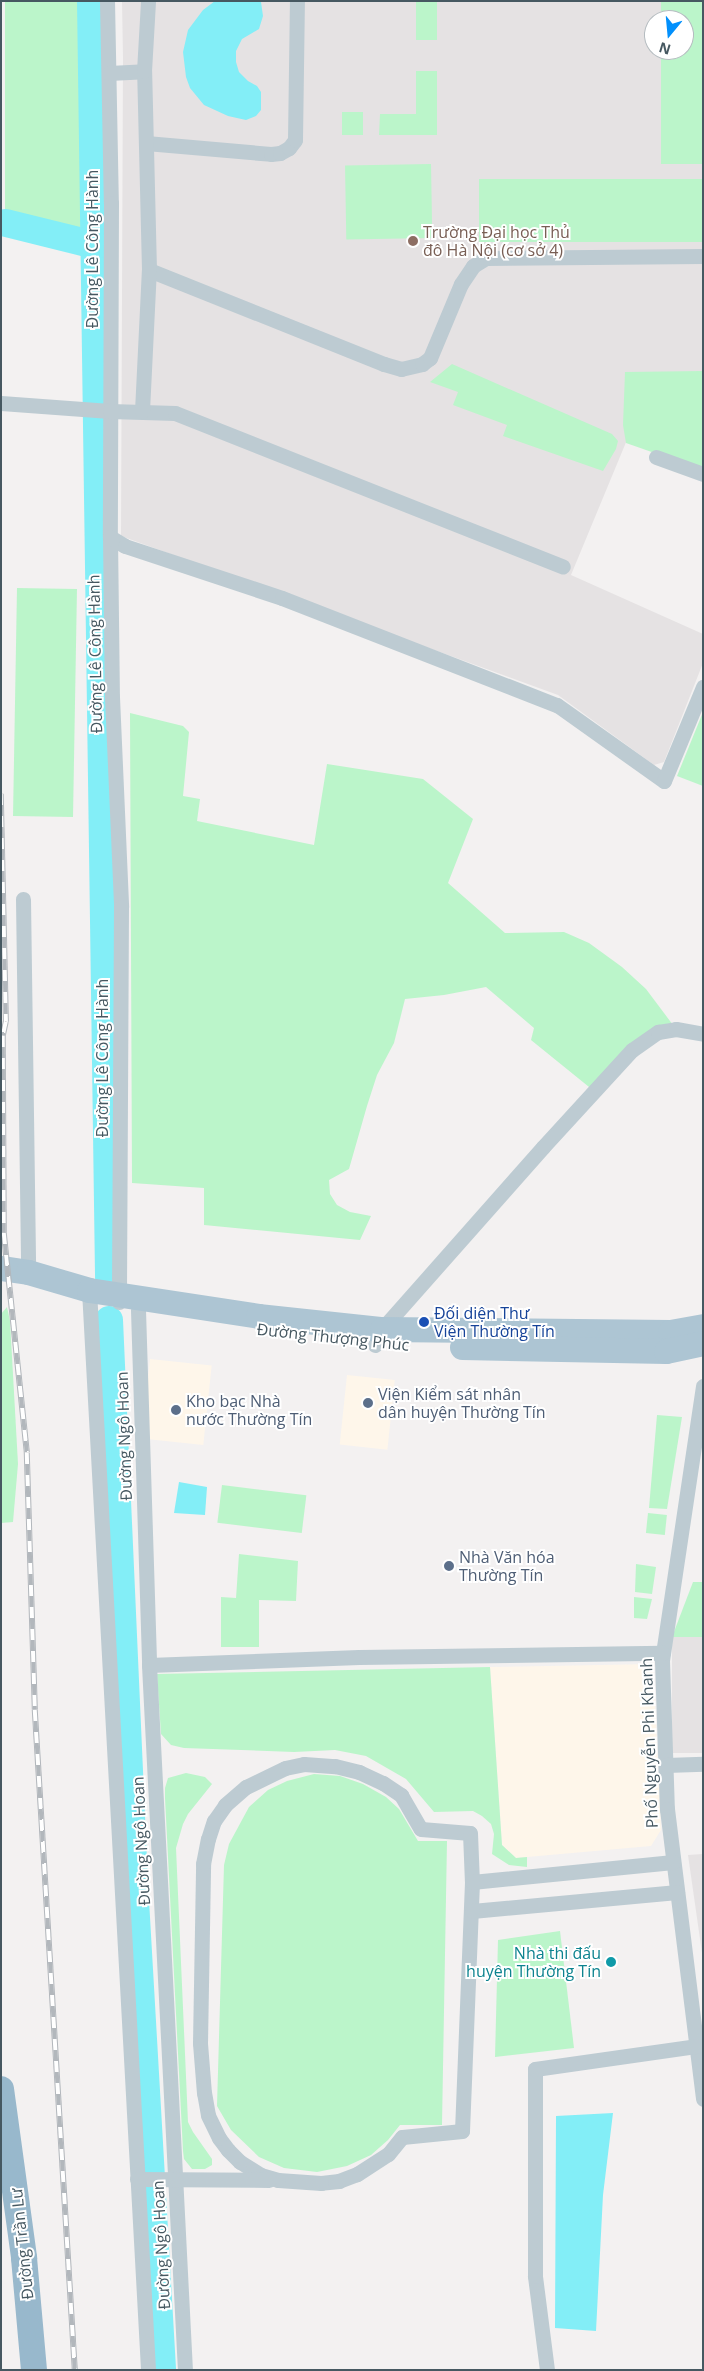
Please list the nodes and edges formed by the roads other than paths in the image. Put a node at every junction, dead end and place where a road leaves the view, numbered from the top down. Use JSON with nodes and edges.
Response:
{"nodes":[{"id":1,"x":107,"y":1,"type":"edge"},
{"id":2,"x":148,"y":1,"type":"edge"},
{"id":3,"x":297,"y":1,"type":"edge"},
{"id":4,"x":144,"y":72,"type":"junction"},
{"id":5,"x":109,"y":73,"type":"junction"},
{"id":6,"x":146,"y":143,"type":"junction"},
{"id":7,"x":703,"y":256,"type":"edge"},
{"id":8,"x":149,"y":270,"type":"junction"},
{"id":9,"x":1,"y":403,"type":"edge"},
{"id":10,"x":106,"y":411,"type":"junction"},
{"id":11,"x":142,"y":411,"type":"junction"},
{"id":12,"x":656,"y":457,"type":"dead end"},
{"id":13,"x":703,"y":474,"type":"edge"},
{"id":14,"x":110,"y":537,"type":"junction"},
{"id":15,"x":563,"y":567,"type":"dead end"},
{"id":16,"x":703,"y":687,"type":"edge"},
{"id":17,"x":23,"y":899,"type":"dead end"},
{"id":18,"x":703,"y":1034,"type":"edge"},
{"id":19,"x":1,"y":1268,"type":"edge"},
{"id":20,"x":28,"y":1272,"type":"junction"},
{"id":21,"x":89,"y":1290,"type":"junction"},
{"id":22,"x":125,"y":1303,"type":"junction"},
{"id":23,"x":703,"y":1326,"type":"edge"},
{"id":24,"x":379,"y":1337,"type":"junction"},
{"id":25,"x":703,"y":1343,"type":"edge"},
{"id":26,"x":703,"y":1386,"type":"edge"},
{"id":27,"x":663,"y":1653,"type":"junction"},
{"id":28,"x":149,"y":1665,"type":"junction"},
{"id":29,"x":703,"y":1764,"type":"edge"},
{"id":30,"x":666,"y":1765,"type":"junction"},
{"id":31,"x":673,"y":1862,"type":"junction"},
{"id":32,"x":472,"y":1882,"type":"junction"},
{"id":33,"x":677,"y":1892,"type":"junction"},
{"id":34,"x":472,"y":1911,"type":"junction"},
{"id":35,"x":699,"y":2025,"type":"edge"},
{"id":36,"x":697,"y":2046,"type":"junction"},
{"id":37,"x":1,"y":2089,"type":"edge"},
{"id":38,"x":703,"y":2099,"type":"edge"},
{"id":39,"x":175,"y":2178,"type":"junction"},
{"id":40,"x":137,"y":2179,"type":"junction"},
{"id":41,"x":278,"y":2180,"type":"junction"},
{"id":42,"x":34,"y":2370,"type":"edge"},
{"id":43,"x":148,"y":2370,"type":"edge"},
{"id":44,"x":185,"y":2370,"type":"edge"},
{"id":45,"x":547,"y":2370,"type":"edge"}],
"edges":[{"from":1,"to":5,"type":"street","name":"Đường Lê Công Hành"},
{"from":2,"to":4,"type":"street"},
{"from":3,"to":6,"type":"street"},
{"from":4,"to":5,"type":"street"},
{"from":4,"to":6,"type":"street"},
{"from":5,"to":10,"type":"street","name":"Đường Lê Công Hành"},
{"from":6,"to":8,"type":"street"},
{"from":7,"to":8,"type":"street"},
{"from":8,"to":11,"type":"street"},
{"from":9,"to":10,"type":"street"},
{"from":10,"to":11,"type":"street"},
{"from":10,"to":14,"type":"street","name":"Đường Lê Công Hành"},
{"from":11,"to":15,"type":"street"},
{"from":12,"to":13,"type":"street"},
{"from":14,"to":16,"type":"street"},
{"from":14,"to":22,"type":"street","name":"Đường Lê Công Hành"},
{"from":17,"to":20,"type":"street"},
{"from":18,"to":24,"type":"street"},
{"from":19,"to":20,"type":"main road","name":"Đường Thượng Phúc"},
{"from":20,"to":21,"type":"main road","name":"Đường Thượng Phúc"},
{"from":21,"to":22,"type":"main road","name":"Đường Thượng Phúc"},
{"from":21,"to":40,"type":"street"},
{"from":22,"to":24,"type":"main road","name":"Đường Thượng Phúc"},
{"from":22,"to":28,"type":"street","name":"Đường Ngô Hoan"},
{"from":23,"to":24,"type":"main road","name":"Đường Thượng Phúc"},
{"from":24,"to":25,"type":"main road","name":"Đường Thượng Phúc"},
{"from":26,"to":27,"type":"street","name":"Phố Nguyễn Phi Khanh"},
{"from":27,"to":28,"type":"street"},
{"from":27,"to":30,"type":"street","name":"Phố Nguyễn Phi Khanh"},
{"from":28,"to":39,"type":"street","name":"Đường Ngô Hoan"},
{"from":29,"to":30,"type":"street"},
{"from":30,"to":31,"type":"street","name":"Phố Nguyễn Phi Khanh"},
{"from":31,"to":32,"type":"street"},
{"from":31,"to":33,"type":"street","name":"Phố Nguyễn Phi Khanh"},
{"from":32,"to":34,"type":"street"},
{"from":32,"to":41,"type":"street"},
{"from":33,"to":34,"type":"street"},
{"from":33,"to":35,"type":"street","name":"Phố Nguyễn Phi Khanh"},
{"from":34,"to":41,"type":"street"},
{"from":35,"to":36,"type":"street","name":"Phố Nguyễn Phi Khanh"},
{"from":36,"to":38,"type":"street","name":"Phố Nguyễn Phi Khanh"},
{"from":36,"to":45,"type":"street"},
{"from":37,"to":42,"type":"highway","name":"Đường Trần Lư"},
{"from":39,"to":40,"type":"street"},
{"from":39,"to":41,"type":"street"},
{"from":39,"to":44,"type":"street","name":"Đường Ngô Hoan"},
{"from":40,"to":43,"type":"street"}]}
